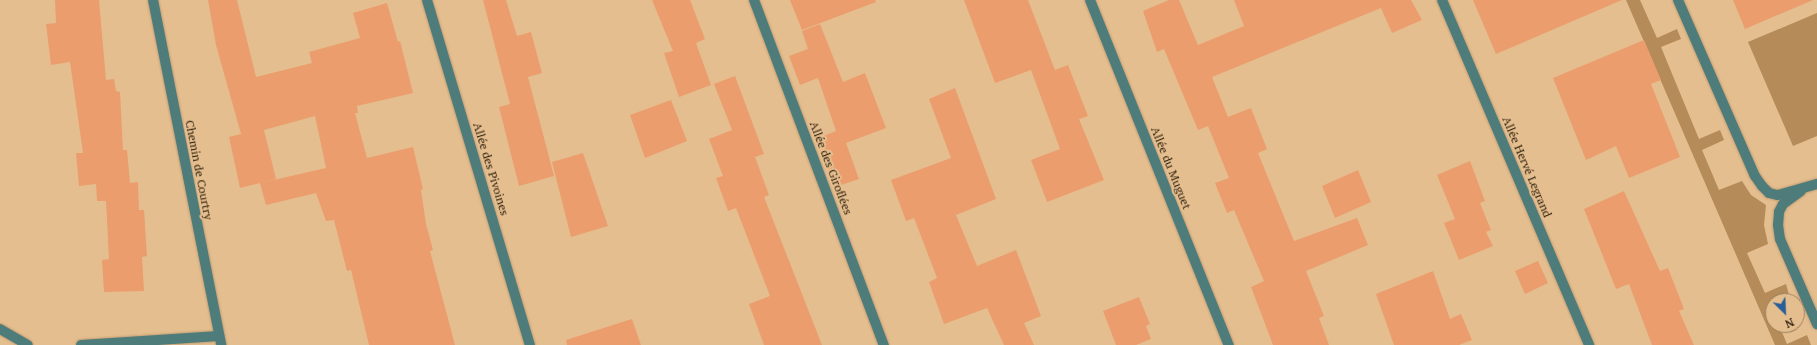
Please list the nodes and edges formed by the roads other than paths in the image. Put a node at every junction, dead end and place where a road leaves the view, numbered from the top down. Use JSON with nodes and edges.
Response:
{"nodes":[{"id":1,"x":153,"y":0,"type":"edge"},
{"id":2,"x":427,"y":0,"type":"edge"},
{"id":3,"x":754,"y":0,"type":"edge"},
{"id":4,"x":1090,"y":0,"type":"edge"},
{"id":5,"x":1442,"y":0,"type":"edge"},
{"id":6,"x":1678,"y":0,"type":"edge"},
{"id":7,"x":1817,"y":184,"type":"edge"},
{"id":8,"x":1804,"y":189,"type":"junction"},
{"id":9,"x":1817,"y":324,"type":"edge"},
{"id":10,"x":0,"y":329,"type":"edge"},
{"id":11,"x":220,"y":340,"type":"edge"},
{"id":12,"x":28,"y":345,"type":"edge"},
{"id":13,"x":82,"y":345,"type":"edge"},
{"id":14,"x":530,"y":345,"type":"edge"},
{"id":15,"x":884,"y":345,"type":"edge"},
{"id":16,"x":1229,"y":345,"type":"edge"},
{"id":17,"x":1589,"y":345,"type":"edge"}],
"edges":[{"from":1,"to":11,"type":"street","name":"Chemin de Courtry"},
{"from":2,"to":14,"type":"street","name":"Allée des Pivoines"},
{"from":3,"to":15,"type":"street","name":"Allée des Giroflées"},
{"from":4,"to":16,"type":"street","name":"Allée du Muguet"},
{"from":5,"to":17,"type":"street","name":"Allée Hervé Legrand"},
{"from":6,"to":8,"type":"street"},
{"from":7,"to":8,"type":"street"},
{"from":8,"to":9,"type":"street"},
{"from":10,"to":12,"type":"street"},
{"from":11,"to":13,"type":"street"}]}
